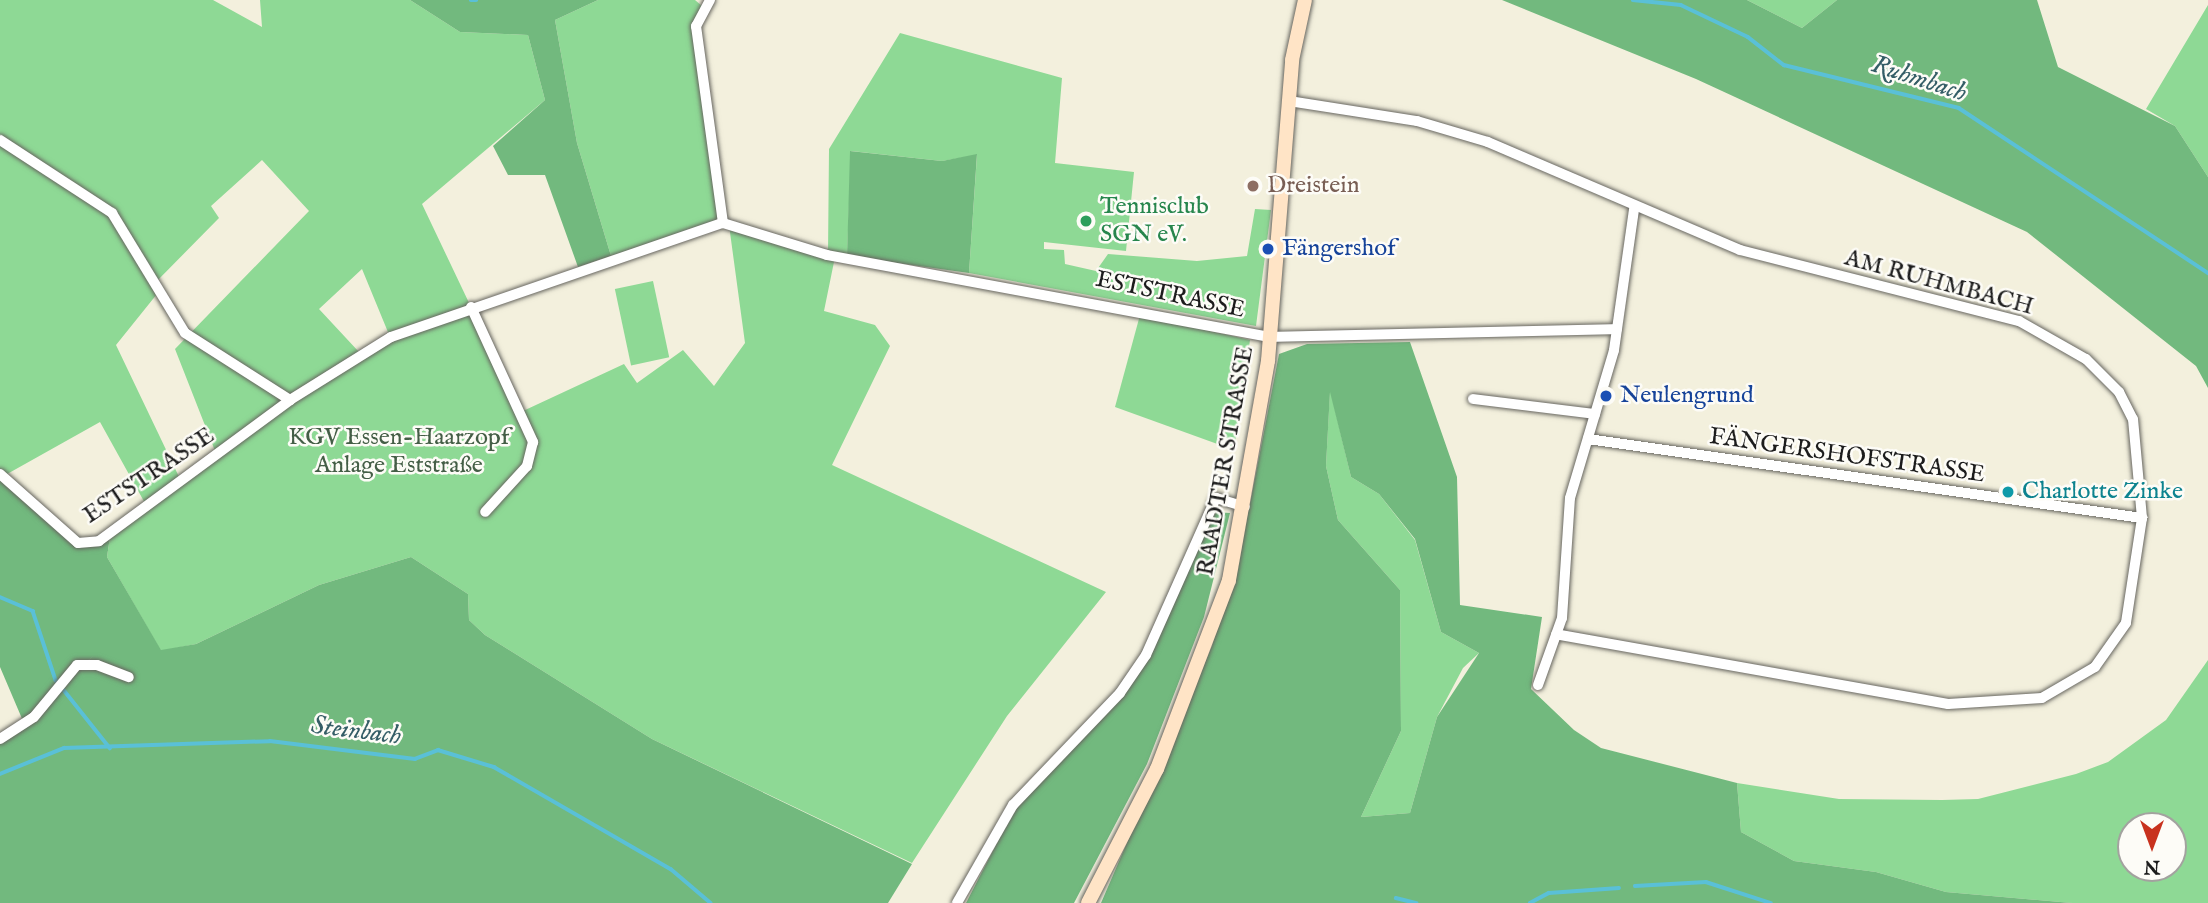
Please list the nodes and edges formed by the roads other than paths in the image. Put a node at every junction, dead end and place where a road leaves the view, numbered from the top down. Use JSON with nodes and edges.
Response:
{"nodes":[{"id":1,"x":710,"y":0,"type":"edge"},
{"id":2,"x":1305,"y":0,"type":"edge"},
{"id":3,"x":1289,"y":101,"type":"junction"},
{"id":4,"x":0,"y":140,"type":"edge"},
{"id":5,"x":1634,"y":209,"type":"junction"},
{"id":6,"x":723,"y":223,"type":"junction"},
{"id":7,"x":471,"y":307,"type":"junction"},
{"id":8,"x":1617,"y":329,"type":"junction"},
{"id":9,"x":1271,"y":337,"type":"junction"},
{"id":10,"x":1473,"y":399,"type":"dead end"},
{"id":11,"x":290,"y":400,"type":"junction"},
{"id":12,"x":1595,"y":414,"type":"junction"},
{"id":13,"x":1588,"y":439,"type":"junction"},
{"id":14,"x":0,"y":474,"type":"edge"},
{"id":15,"x":1245,"y":507,"type":"junction"},
{"id":16,"x":485,"y":512,"type":"dead end"},
{"id":17,"x":2143,"y":518,"type":"junction"},
{"id":18,"x":1556,"y":634,"type":"junction"},
{"id":19,"x":129,"y":677,"type":"dead end"},
{"id":20,"x":1538,"y":685,"type":"dead end"},
{"id":21,"x":0,"y":739,"type":"edge"},
{"id":22,"x":957,"y":903,"type":"edge"},
{"id":23,"x":1088,"y":903,"type":"edge"}],
"edges":[{"from":1,"to":6,"type":"street"},
{"from":2,"to":3,"type":"main road","name":"RAADTER STRASSE"},
{"from":3,"to":5,"type":"street","name":"AM RUHMBACH"},
{"from":3,"to":9,"type":"main road","name":"RAADTER STRASSE"},
{"from":4,"to":11,"type":"street"},
{"from":5,"to":8,"type":"street"},
{"from":5,"to":17,"type":"street","name":"AM RUHMBACH"},
{"from":6,"to":7,"type":"street","name":"ESTSTRASSE"},
{"from":6,"to":9,"type":"street","name":"ESTSTRASSE"},
{"from":7,"to":11,"type":"street","name":"ESTSTRASSE"},
{"from":7,"to":16,"type":"street"},
{"from":8,"to":9,"type":"street","name":"ESTSTRASSE"},
{"from":8,"to":12,"type":"street"},
{"from":9,"to":15,"type":"main road","name":"RAADTER STRASSE"},
{"from":10,"to":12,"type":"street"},
{"from":11,"to":14,"type":"street","name":"ESTSTRASSE"},
{"from":12,"to":13,"type":"street"},
{"from":13,"to":17,"type":"street","name":"FÄNGERSHOFSTRASSE"},
{"from":13,"to":18,"type":"street"},
{"from":15,"to":22,"type":"street"},
{"from":15,"to":23,"type":"main road","name":"RAADTER STRASSE"},
{"from":17,"to":18,"type":"street","name":"AM RUHMBACH"},
{"from":18,"to":20,"type":"street"},
{"from":19,"to":21,"type":"street"}]}
